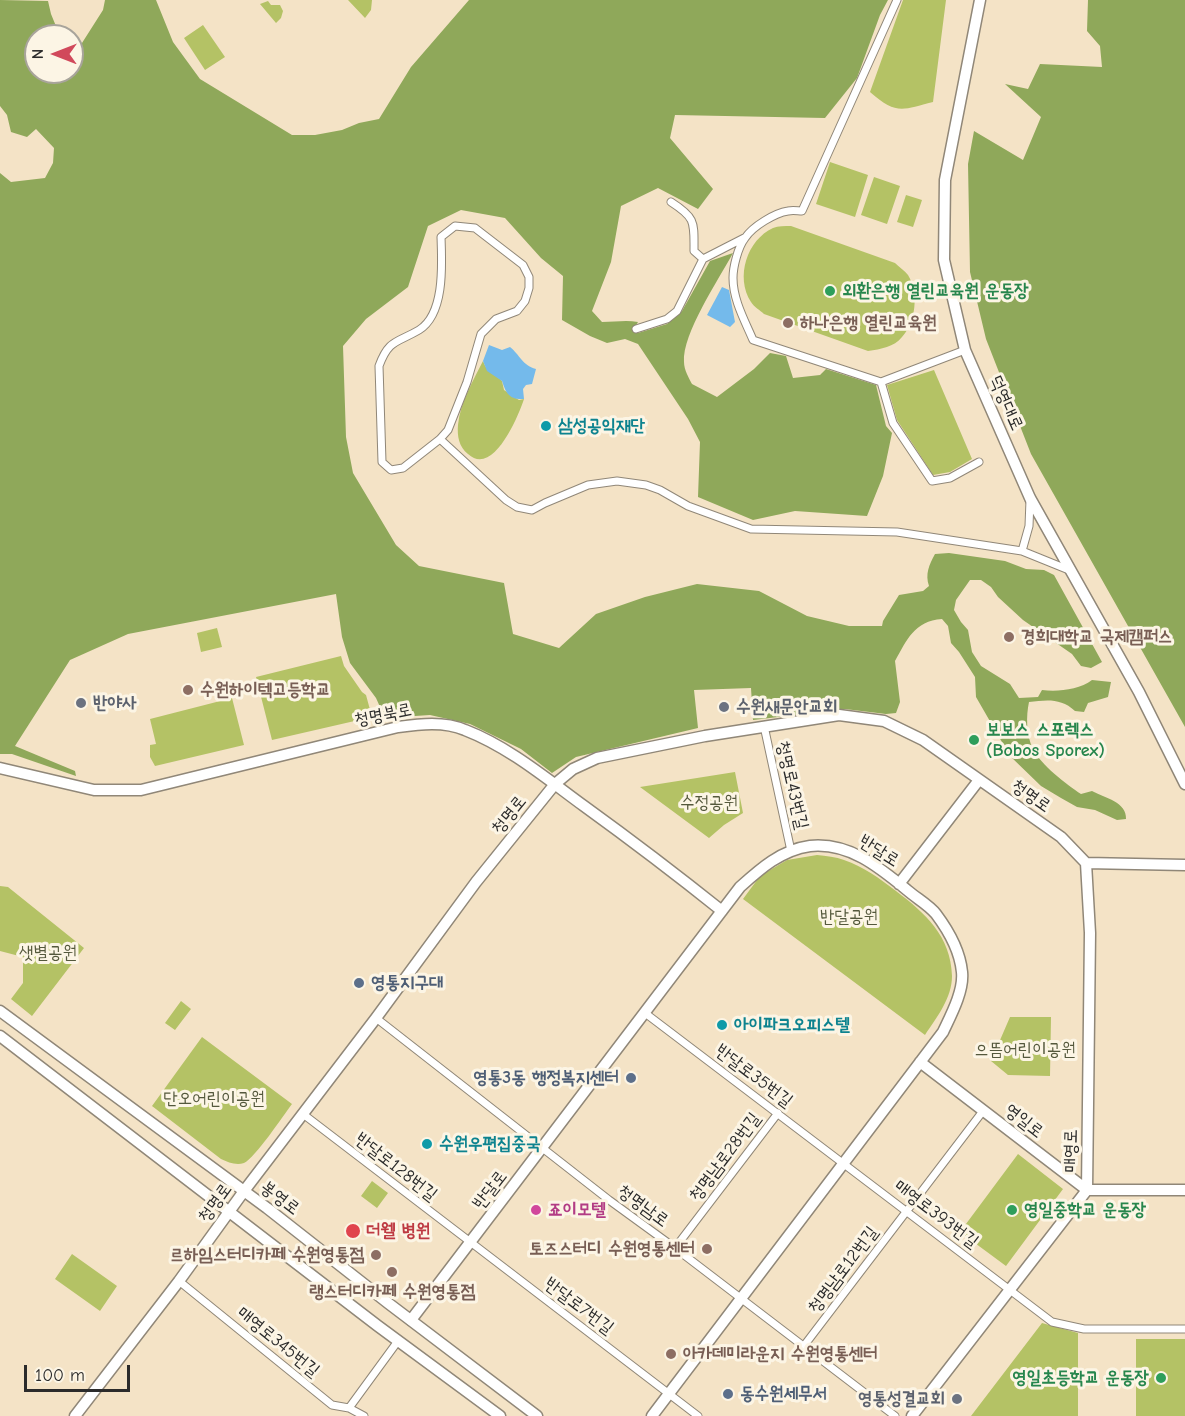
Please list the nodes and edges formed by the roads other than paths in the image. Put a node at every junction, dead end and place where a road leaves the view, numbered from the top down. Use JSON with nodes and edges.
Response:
{"nodes":[{"id":1,"x":897,"y":0,"type":"edge"},
{"id":2,"x":980,"y":0,"type":"edge"},
{"id":3,"x":671,"y":202,"type":"dead end"},
{"id":4,"x":744,"y":238,"type":"junction"},
{"id":5,"x":703,"y":259,"type":"junction"},
{"id":6,"x":636,"y":329,"type":"dead end"},
{"id":7,"x":965,"y":350,"type":"junction"},
{"id":8,"x":881,"y":382,"type":"junction"},
{"id":9,"x":440,"y":439,"type":"junction"},
{"id":10,"x":979,"y":462,"type":"dead end"},
{"id":11,"x":1030,"y":498,"type":"junction"},
{"id":12,"x":1022,"y":551,"type":"junction"},
{"id":13,"x":1070,"y":571,"type":"junction"},
{"id":14,"x":764,"y":726,"type":"junction"},
{"id":15,"x":0,"y":768,"type":"edge"},
{"id":16,"x":979,"y":780,"type":"junction"},
{"id":17,"x":1185,"y":783,"type":"edge"},
{"id":18,"x":555,"y":784,"type":"junction"},
{"id":19,"x":791,"y":851,"type":"junction"},
{"id":20,"x":1086,"y":863,"type":"junction"},
{"id":21,"x":1185,"y":865,"type":"edge"},
{"id":22,"x":899,"y":884,"type":"junction"},
{"id":23,"x":722,"y":911,"type":"junction"},
{"id":24,"x":0,"y":1011,"type":"edge"},
{"id":25,"x":645,"y":1012,"type":"junction"},
{"id":26,"x":376,"y":1018,"type":"junction"},
{"id":27,"x":0,"y":1036,"type":"edge"},
{"id":28,"x":920,"y":1062,"type":"junction"},
{"id":29,"x":984,"y":1111,"type":"junction"},
{"id":30,"x":778,"y":1113,"type":"junction"},
{"id":31,"x":303,"y":1114,"type":"junction"},
{"id":32,"x":543,"y":1149,"type":"junction"},
{"id":33,"x":844,"y":1164,"type":"junction"},
{"id":34,"x":1087,"y":1190,"type":"junction"},
{"id":35,"x":1185,"y":1190,"type":"edge"},
{"id":36,"x":244,"y":1191,"type":"junction"},
{"id":37,"x":229,"y":1211,"type":"junction"},
{"id":38,"x":907,"y":1211,"type":"junction"},
{"id":39,"x":470,"y":1243,"type":"junction"},
{"id":40,"x":675,"y":1248,"type":"junction"},
{"id":41,"x":179,"y":1281,"type":"junction"},
{"id":42,"x":1010,"y":1289,"type":"junction"},
{"id":43,"x":741,"y":1300,"type":"junction"},
{"id":44,"x":411,"y":1320,"type":"junction"},
{"id":45,"x":1185,"y":1329,"type":"edge"},
{"id":46,"x":398,"y":1341,"type":"junction"},
{"id":47,"x":803,"y":1347,"type":"junction"},
{"id":48,"x":669,"y":1395,"type":"junction"},
{"id":49,"x":349,"y":1408,"type":"junction"},
{"id":50,"x":75,"y":1416,"type":"edge"},
{"id":51,"x":364,"y":1416,"type":"edge"},
{"id":52,"x":500,"y":1416,"type":"edge"},
{"id":53,"x":537,"y":1416,"type":"edge"},
{"id":54,"x":652,"y":1416,"type":"edge"},
{"id":55,"x":698,"y":1416,"type":"edge"},
{"id":56,"x":895,"y":1416,"type":"edge"},
{"id":57,"x":912,"y":1416,"type":"edge"}],
"edges":[{"from":1,"to":4,"type":"street"},
{"from":2,"to":7,"type":"street","name":"덕영대로"},
{"from":3,"to":5,"type":"street"},
{"from":4,"to":5,"type":"street"},
{"from":4,"to":8,"type":"street"},
{"from":5,"to":6,"type":"street"},
{"from":7,"to":8,"type":"street"},
{"from":7,"to":11,"type":"street","name":"덕영대로"},
{"from":8,"to":10,"type":"street"},
{"from":9,"to":9,"type":"street"},
{"from":9,"to":12,"type":"street"},
{"from":11,"to":12,"type":"street"},
{"from":11,"to":13,"type":"street","name":"덕영대로"},
{"from":12,"to":13,"type":"street"},
{"from":13,"to":17,"type":"street","name":"덕영대로"},
{"from":14,"to":16,"type":"street","name":"청명로"},
{"from":14,"to":18,"type":"street","name":"청명로"},
{"from":14,"to":19,"type":"street","name":"청명로43번길"},
{"from":15,"to":18,"type":"street","name":"청명북로"},
{"from":16,"to":20,"type":"street","name":"청명로"},
{"from":16,"to":22,"type":"street"},
{"from":18,"to":23,"type":"street","name":"청명북로"},
{"from":18,"to":26,"type":"street","name":"청명로"},
{"from":19,"to":22,"type":"street","name":"반달로"},
{"from":19,"to":23,"type":"street","name":"반달로"},
{"from":20,"to":21,"type":"street"},
{"from":20,"to":34,"type":"street","name":"매영로"},
{"from":22,"to":28,"type":"street","name":"반달로"},
{"from":23,"to":25,"type":"street","name":"반달로"},
{"from":24,"to":36,"type":"street","name":"봉영로"},
{"from":25,"to":30,"type":"street","name":"반달로35번길"},
{"from":25,"to":32,"type":"street","name":"반달로"},
{"from":26,"to":31,"type":"street","name":"청명로"},
{"from":26,"to":32,"type":"street","name":"청명남로"},
{"from":27,"to":37,"type":"street"},
{"from":28,"to":29,"type":"street","name":"영일로"},
{"from":28,"to":33,"type":"street","name":"반달로"},
{"from":29,"to":34,"type":"street","name":"영일로"},
{"from":29,"to":38,"type":"street","name":"청명남로12번길"},
{"from":30,"to":33,"type":"street","name":"반달로35번길"},
{"from":30,"to":40,"type":"street","name":"청명남로28번길"},
{"from":31,"to":36,"type":"street","name":"청명로"},
{"from":31,"to":39,"type":"street","name":"반달로128번길"},
{"from":32,"to":39,"type":"street","name":"반달로"},
{"from":32,"to":40,"type":"street","name":"청명남로"},
{"from":33,"to":38,"type":"street","name":"매영로393번길"},
{"from":33,"to":43,"type":"street","name":"반달로"},
{"from":34,"to":35,"type":"street"},
{"from":34,"to":42,"type":"street","name":"매영로"},
{"from":36,"to":37,"type":"street","name":"청명로"},
{"from":36,"to":44,"type":"street","name":"봉영로"},
{"from":37,"to":41,"type":"street","name":"청명로"},
{"from":37,"to":46,"type":"street"},
{"from":38,"to":42,"type":"street","name":"매영로393번길"},
{"from":38,"to":47,"type":"street","name":"청명남로12번길"},
{"from":39,"to":44,"type":"street","name":"반달로"},
{"from":39,"to":48,"type":"street","name":"반달로7번길"},
{"from":40,"to":43,"type":"street","name":"청명남로"},
{"from":41,"to":49,"type":"street","name":"매영로345번길"},
{"from":41,"to":50,"type":"street","name":"청명로"},
{"from":42,"to":45,"type":"street","name":"매영로393번길"},
{"from":42,"to":57,"type":"street","name":"매영로"},
{"from":43,"to":47,"type":"street","name":"청명남로"},
{"from":43,"to":48,"type":"street","name":"반달로"},
{"from":44,"to":53,"type":"street","name":"봉영로"},
{"from":46,"to":49,"type":"street"},
{"from":46,"to":52,"type":"street"},
{"from":47,"to":56,"type":"street","name":"청명남로"},
{"from":48,"to":54,"type":"street","name":"반달로"},
{"from":48,"to":55,"type":"street","name":"반달로7번길"},
{"from":49,"to":51,"type":"street","name":"매영로345번길"}]}
